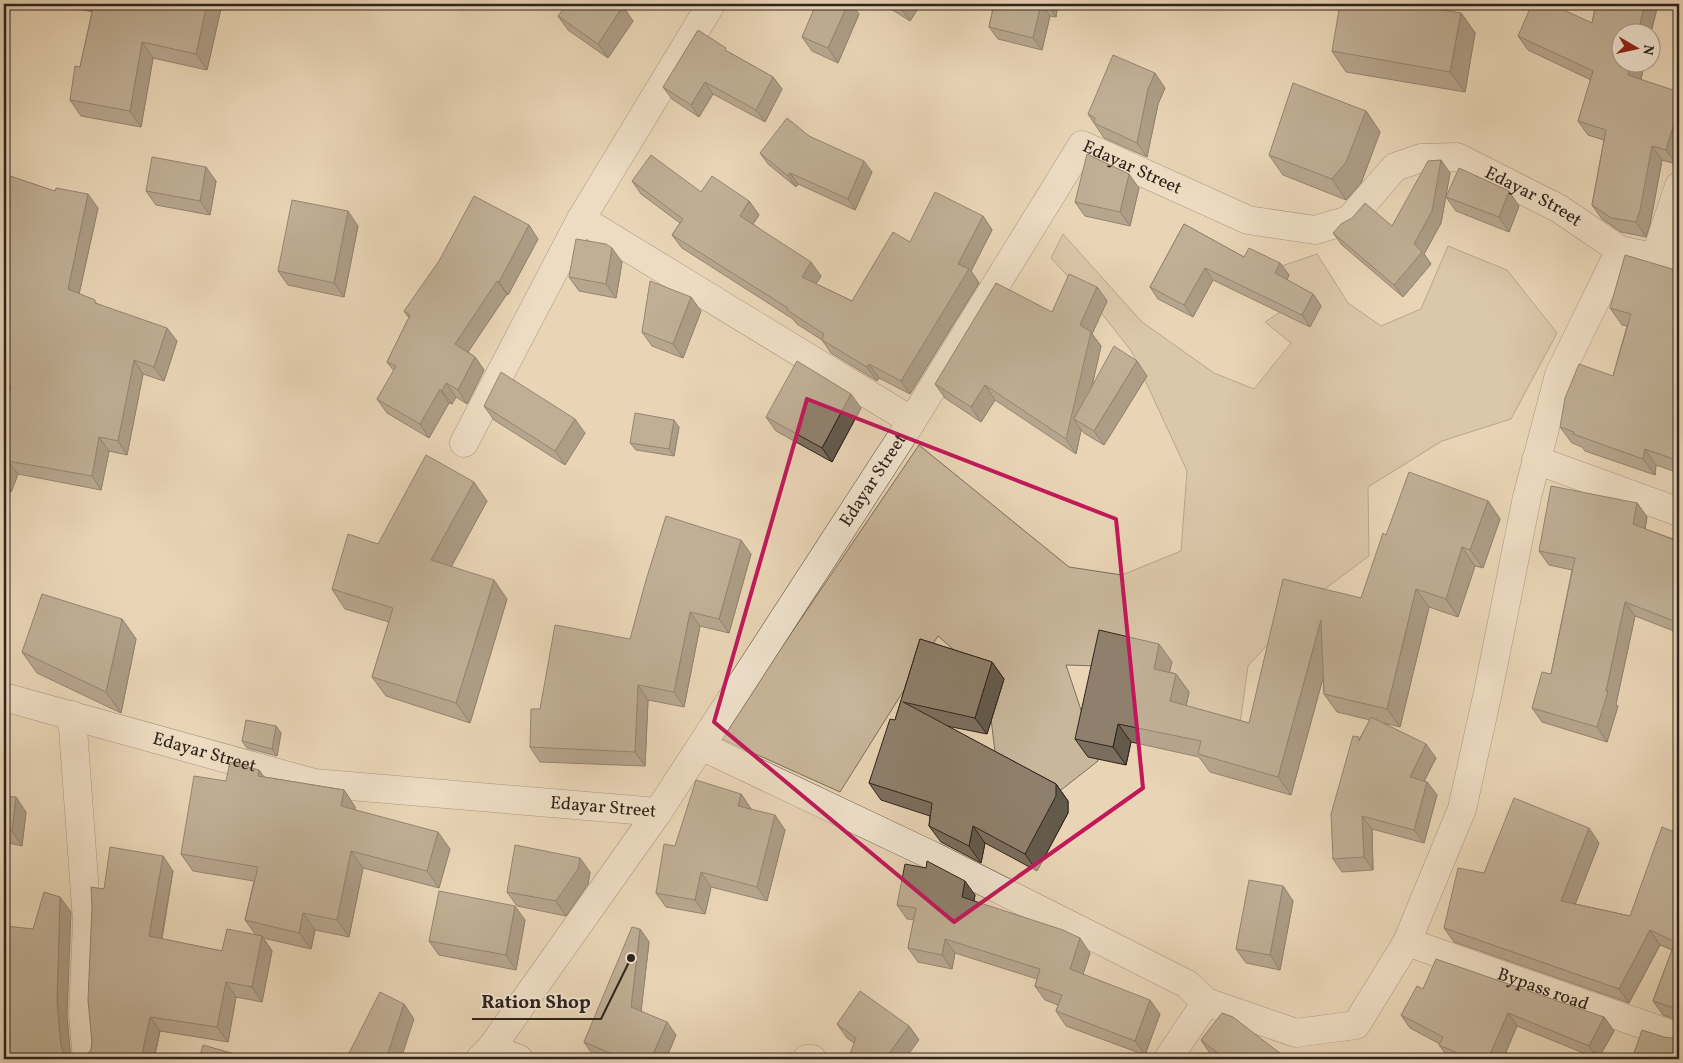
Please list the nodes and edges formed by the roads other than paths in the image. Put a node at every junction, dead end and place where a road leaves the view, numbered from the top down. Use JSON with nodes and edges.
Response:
{"nodes":[{"id":1,"x":710,"y":6,"type":"dead end"},
{"id":2,"x":1679,"y":186,"type":"edge"},
{"id":3,"x":582,"y":219,"type":"junction"},
{"id":4,"x":1620,"y":250,"type":"junction"},
{"id":5,"x":1667,"y":260,"type":"edge"},
{"id":6,"x":912,"y":421,"type":"junction"},
{"id":7,"x":464,"y":443,"type":"dead end"},
{"id":8,"x":1536,"y":460,"type":"junction"},
{"id":9,"x":1679,"y":512,"type":"edge"},
{"id":10,"x":4,"y":697,"type":"edge"},
{"id":11,"x":72,"y":715,"type":"junction"},
{"id":12,"x":701,"y":746,"type":"junction"},
{"id":13,"x":658,"y":812,"type":"junction"},
{"id":14,"x":1407,"y":942,"type":"junction"},
{"id":15,"x":1206,"y":1002,"type":"junction"},
{"id":16,"x":1679,"y":1037,"type":"edge"},
{"id":17,"x":486,"y":1053,"type":"edge"},
{"id":18,"x":86,"y":1059,"type":"edge"},
{"id":19,"x":519,"y":1059,"type":"edge"},
{"id":20,"x":807,"y":1059,"type":"edge"},
{"id":21,"x":812,"y":1059,"type":"edge"},
{"id":22,"x":1168,"y":1059,"type":"edge"}],
"edges":[{"from":1,"to":3,"type":"street"},
{"from":2,"to":5,"type":"street"},
{"from":3,"to":6,"type":"street"},
{"from":3,"to":7,"type":"street"},
{"from":4,"to":5,"type":"street","name":"Edayar Street"},
{"from":4,"to":6,"type":"street","name":"Edayar Street"},
{"from":4,"to":8,"type":"street"},
{"from":6,"to":12,"type":"street","name":"Edayar Street"},
{"from":8,"to":9,"type":"street"},
{"from":8,"to":14,"type":"street"},
{"from":10,"to":11,"type":"street","name":"Edayar Street"},
{"from":11,"to":13,"type":"street","name":"Edayar Street"},
{"from":11,"to":18,"type":"street"},
{"from":12,"to":13,"type":"street","name":"Edayar Street"},
{"from":12,"to":15,"type":"street"},
{"from":13,"to":17,"type":"street"},
{"from":14,"to":15,"type":"street"},
{"from":14,"to":16,"type":"street","name":"Bypass road"},
{"from":15,"to":22,"type":"street"},
{"from":17,"to":19,"type":"street"},
{"from":20,"to":21,"type":"street"}]}
